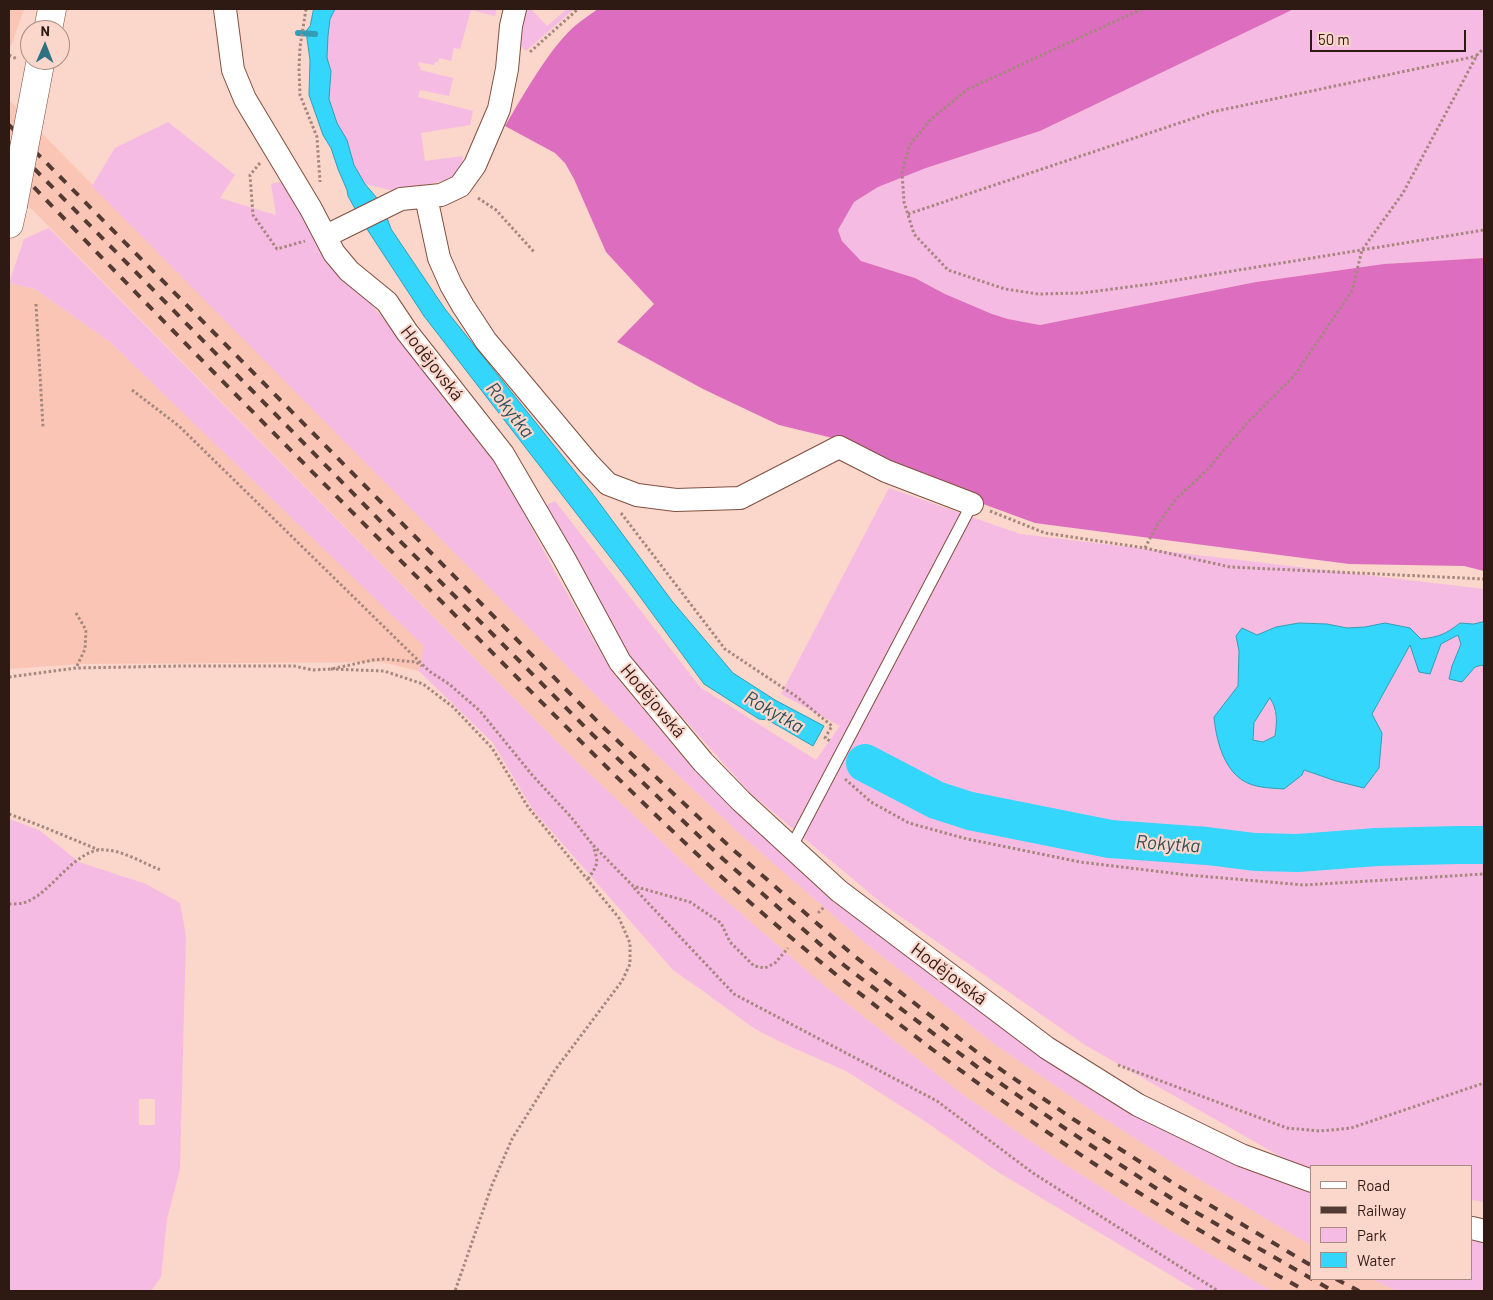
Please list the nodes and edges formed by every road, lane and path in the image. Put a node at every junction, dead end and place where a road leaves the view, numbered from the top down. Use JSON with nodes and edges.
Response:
{"nodes":[{"id":1,"x":225,"y":9,"type":"edge"},
{"id":2,"x":306,"y":9,"type":"edge"},
{"id":3,"x":515,"y":9,"type":"edge"},
{"id":4,"x":578,"y":9,"type":"edge"},
{"id":5,"x":1142,"y":9,"type":"edge"},
{"id":6,"x":1484,"y":48,"type":"edge"},
{"id":7,"x":1477,"y":56,"type":"junction"},
{"id":8,"x":507,"y":69,"type":"junction"},
{"id":9,"x":38,"y":70,"type":"edge"},
{"id":10,"x":274,"y":145,"type":"junction"},
{"id":11,"x":320,"y":183,"type":"dead end"},
{"id":12,"x":460,"y":186,"type":"junction"},
{"id":13,"x":426,"y":197,"type":"junction"},
{"id":14,"x":908,"y":214,"type":"junction"},
{"id":15,"x":11,"y":215,"type":"edge"},
{"id":16,"x":1484,"y":230,"type":"edge"},
{"id":17,"x":326,"y":236,"type":"junction"},
{"id":18,"x":1362,"y":250,"type":"junction"},
{"id":19,"x":535,"y":253,"type":"dead end"},
{"id":20,"x":36,"y":304,"type":"dead end"},
{"id":21,"x":132,"y":390,"type":"dead end"},
{"id":22,"x":43,"y":427,"type":"dead end"},
{"id":23,"x":608,"y":484,"type":"junction"},
{"id":24,"x":972,"y":504,"type":"junction"},
{"id":25,"x":1145,"y":548,"type":"junction"},
{"id":26,"x":1484,"y":579,"type":"edge"},
{"id":27,"x":76,"y":613,"type":"dead end"},
{"id":28,"x":76,"y":668,"type":"junction"},
{"id":29,"x":331,"y":669,"type":"junction"},
{"id":30,"x":429,"y":670,"type":"junction"},
{"id":31,"x":9,"y":677,"type":"edge"},
{"id":32,"x":824,"y":738,"type":"dead end"},
{"id":33,"x":832,"y":769,"type":"junction"},
{"id":34,"x":9,"y":814,"type":"edge"},
{"id":35,"x":592,"y":844,"type":"junction"},
{"id":36,"x":792,"y":846,"type":"junction"},
{"id":37,"x":99,"y":850,"type":"junction"},
{"id":38,"x":161,"y":870,"type":"dead end"},
{"id":39,"x":1484,"y":874,"type":"edge"},
{"id":40,"x":588,"y":879,"type":"junction"},
{"id":41,"x":633,"y":886,"type":"junction"},
{"id":42,"x":9,"y":904,"type":"edge"},
{"id":43,"x":788,"y":948,"type":"dead end"},
{"id":44,"x":1111,"y":1063,"type":"dead end"},
{"id":45,"x":1484,"y":1083,"type":"edge"},
{"id":46,"x":1310,"y":1180,"type":"edge"},
{"id":47,"x":455,"y":1291,"type":"edge"},
{"id":48,"x":1218,"y":1291,"type":"edge"}],
"edges":[{"from":1,"to":10,"type":"street","name":"Hodějovská"},
{"from":2,"to":11,"type":"path"},
{"from":3,"to":8,"type":"street"},
{"from":4,"to":8,"type":"path"},
{"from":5,"to":14,"type":"path"},
{"from":6,"to":7,"type":"path"},
{"from":7,"to":14,"type":"path"},
{"from":7,"to":18,"type":"path"},
{"from":8,"to":12,"type":"street"},
{"from":9,"to":15,"type":"street","bridge":true},
{"from":10,"to":17,"type":"street","name":"Hodějovská"},
{"from":10,"to":17,"type":"path"},
{"from":12,"to":13,"type":"street"},
{"from":12,"to":19,"type":"path"},
{"from":13,"to":17,"type":"street"},
{"from":13,"to":23,"type":"street"},
{"from":14,"to":18,"type":"path"},
{"from":16,"to":18,"type":"path"},
{"from":17,"to":36,"type":"street","name":"Hodějovská"},
{"from":18,"to":25,"type":"path"},
{"from":20,"to":22,"type":"path"},
{"from":21,"to":30,"type":"path"},
{"from":23,"to":24,"type":"street"},
{"from":23,"to":32,"type":"path"},
{"from":24,"to":25,"type":"path"},
{"from":24,"to":33,"type":"lane"},
{"from":25,"to":26,"type":"path"},
{"from":27,"to":28,"type":"path"},
{"from":28,"to":29,"type":"path"},
{"from":28,"to":31,"type":"path"},
{"from":29,"to":30,"type":"path"},
{"from":29,"to":40,"type":"path"},
{"from":30,"to":35,"type":"path"},
{"from":33,"to":36,"type":"lane"},
{"from":33,"to":39,"type":"path"},
{"from":34,"to":37,"type":"path"},
{"from":35,"to":40,"type":"path"},
{"from":35,"to":41,"type":"path"},
{"from":36,"to":46,"type":"street","name":"Hodějovská"},
{"from":37,"to":38,"type":"path"},
{"from":37,"to":42,"type":"path"},
{"from":40,"to":47,"type":"path"},
{"from":41,"to":43,"type":"path"},
{"from":41,"to":48,"type":"path"},
{"from":44,"to":45,"type":"path"}]}
